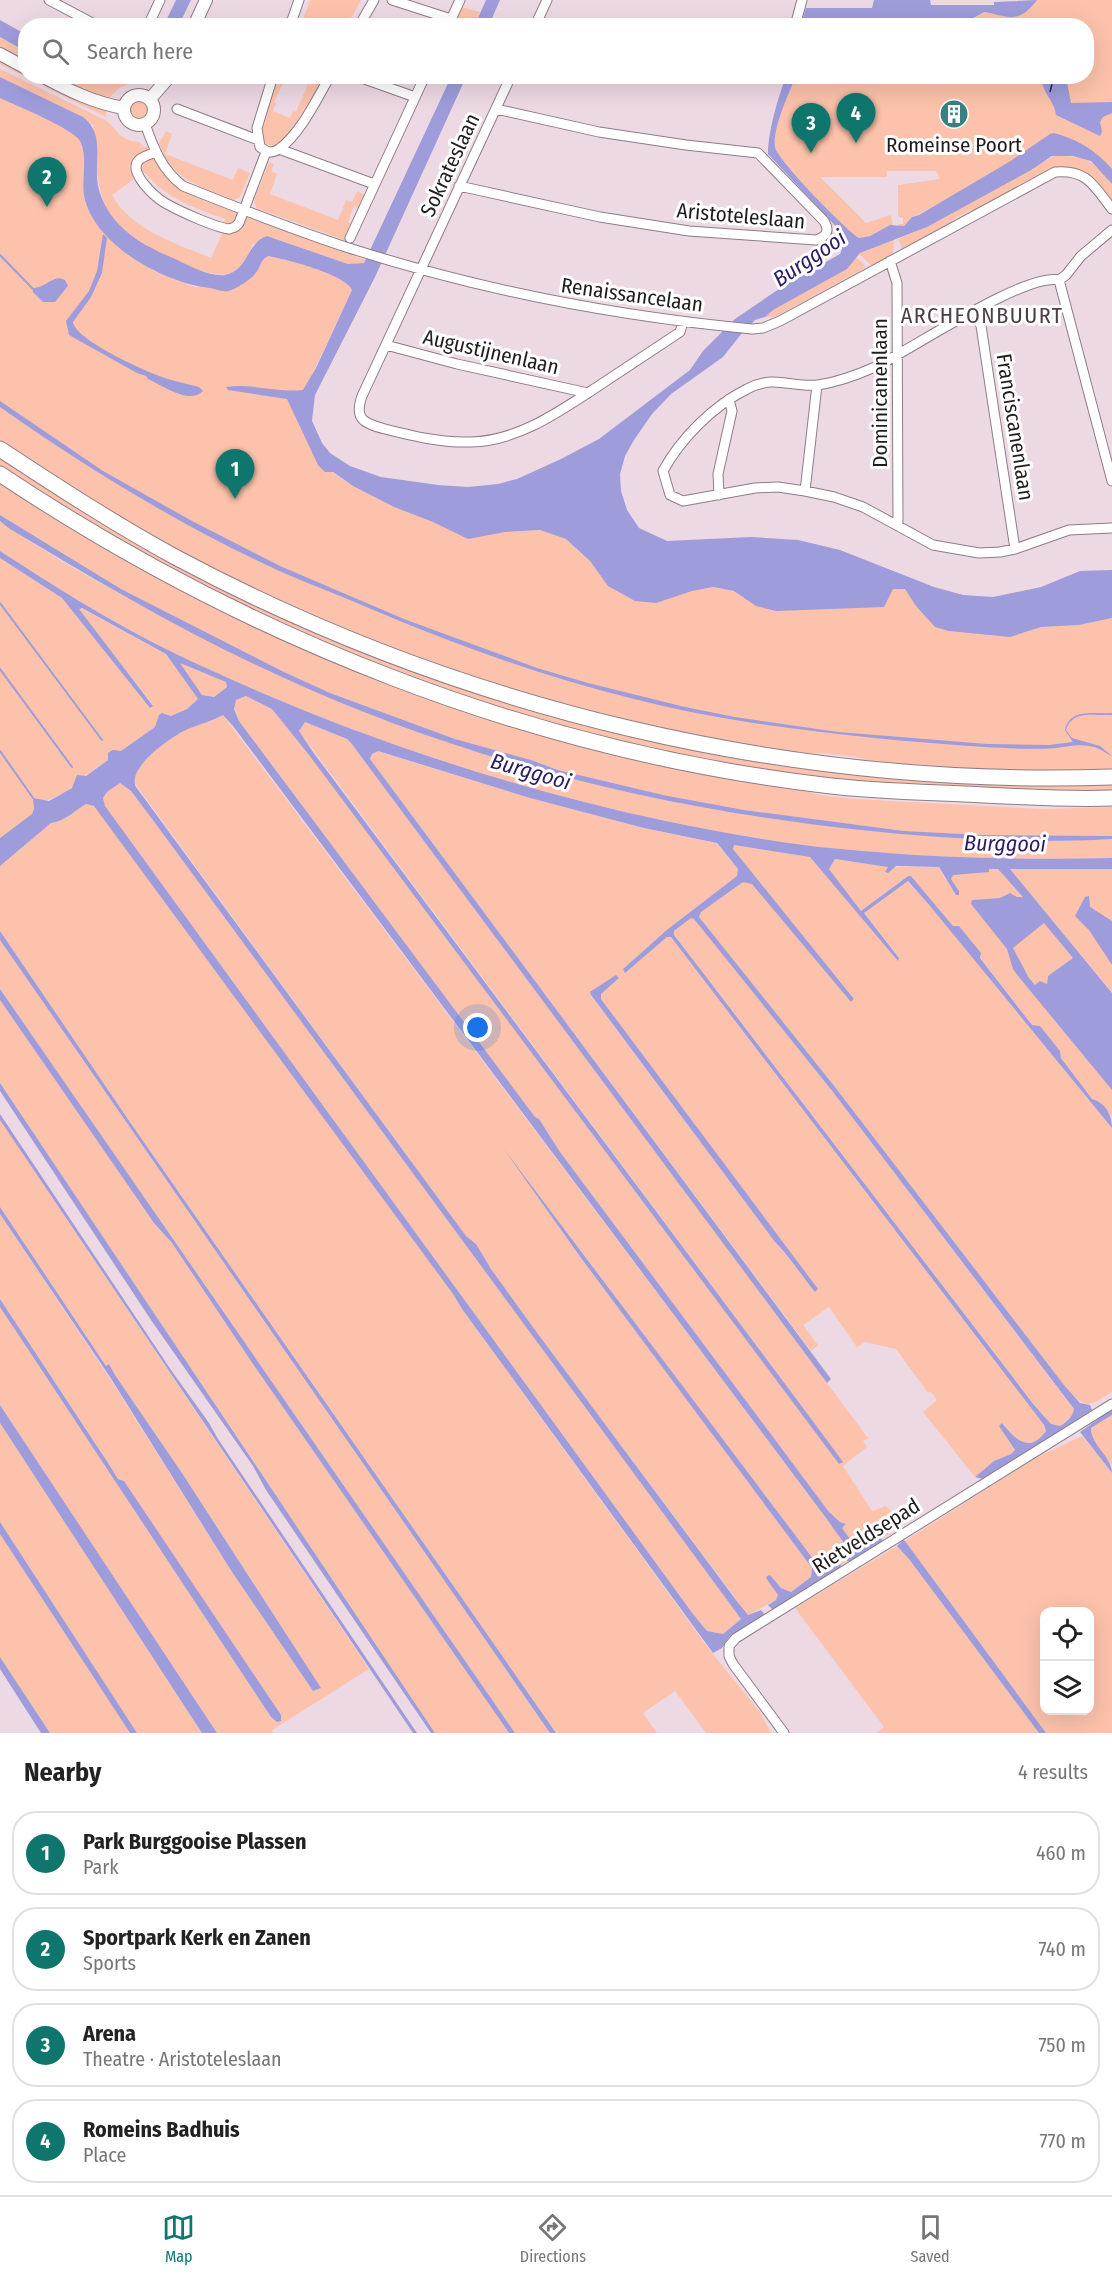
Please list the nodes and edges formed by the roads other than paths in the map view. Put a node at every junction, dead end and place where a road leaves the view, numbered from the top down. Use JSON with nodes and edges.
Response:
{"nodes":[{"id":1,"x":49,"y":0,"type":"edge"},
{"id":2,"x":160,"y":0,"type":"edge"},
{"id":3,"x":206,"y":0,"type":"edge"},
{"id":4,"x":299,"y":0,"type":"edge"},
{"id":5,"x":374,"y":0,"type":"edge"},
{"id":6,"x":392,"y":0,"type":"edge"},
{"id":7,"x":460,"y":0,"type":"edge"},
{"id":8,"x":547,"y":0,"type":"edge"},
{"id":9,"x":802,"y":0,"type":"edge"},
{"id":10,"x":83,"y":18,"type":"edge"},
{"id":11,"x":152,"y":18,"type":"edge"},
{"id":12,"x":198,"y":18,"type":"edge"},
{"id":13,"x":293,"y":18,"type":"edge"},
{"id":14,"x":364,"y":18,"type":"edge"},
{"id":15,"x":439,"y":18,"type":"edge"},
{"id":16,"x":452,"y":18,"type":"edge"},
{"id":17,"x":539,"y":18,"type":"edge"},
{"id":18,"x":797,"y":18,"type":"edge"},
{"id":19,"x":0,"y":54,"type":"edge"},
{"id":20,"x":18,"y":64,"type":"edge"},
{"id":21,"x":58,"y":84,"type":"edge"},
{"id":22,"x":163,"y":84,"type":"edge"},
{"id":23,"x":271,"y":84,"type":"edge"},
{"id":24,"x":325,"y":84,"type":"edge"},
{"id":25,"x":378,"y":84,"type":"edge"},
{"id":26,"x":421,"y":84,"type":"edge"},
{"id":27,"x":507,"y":84,"type":"edge"},
{"id":28,"x":415,"y":97,"type":"junction"},
{"id":29,"x":150,"y":99,"type":"junction"},
{"id":30,"x":124,"y":108,"type":"junction"},
{"id":31,"x":177,"y":109,"type":"dead end"},
{"id":32,"x":496,"y":109,"type":"junction"},
{"id":33,"x":145,"y":124,"type":"junction"},
{"id":34,"x":258,"y":140,"type":"junction"},
{"id":35,"x":279,"y":149,"type":"junction"},
{"id":36,"x":156,"y":152,"type":"junction"},
{"id":37,"x":266,"y":152,"type":"junction"},
{"id":38,"x":375,"y":184,"type":"junction"},
{"id":39,"x":459,"y":186,"type":"junction"},
{"id":40,"x":1112,"y":209,"type":"edge"},
{"id":41,"x":244,"y":210,"type":"junction"},
{"id":42,"x":1112,"y":230,"type":"edge"},
{"id":43,"x":350,"y":238,"type":"dead end"},
{"id":44,"x":890,"y":261,"type":"junction"},
{"id":45,"x":422,"y":270,"type":"junction"},
{"id":46,"x":1059,"y":280,"type":"junction"},
{"id":47,"x":975,"y":311,"type":"junction"},
{"id":48,"x":682,"y":322,"type":"junction"},
{"id":49,"x":386,"y":345,"type":"junction"},
{"id":50,"x":898,"y":354,"type":"junction"},
{"id":51,"x":817,"y":385,"type":"junction"},
{"id":52,"x":588,"y":393,"type":"junction"},
{"id":53,"x":729,"y":399,"type":"junction"},
{"id":54,"x":0,"y":449,"type":"edge"},
{"id":55,"x":0,"y":474,"type":"edge"},
{"id":56,"x":1112,"y":482,"type":"edge"},
{"id":57,"x":805,"y":491,"type":"junction"},
{"id":58,"x":719,"y":495,"type":"junction"},
{"id":59,"x":898,"y":526,"type":"junction"},
{"id":60,"x":1112,"y":528,"type":"edge"},
{"id":61,"x":1016,"y":549,"type":"junction"},
{"id":62,"x":1112,"y":777,"type":"edge"},
{"id":63,"x":1112,"y":798,"type":"edge"},
{"id":64,"x":1112,"y":1404,"type":"edge"},
{"id":65,"x":784,"y":1733,"type":"edge"}],
"edges":[{"from":1,"to":10,"type":"street"},
{"from":2,"to":11,"type":"street"},
{"from":3,"to":12,"type":"street"},
{"from":4,"to":13,"type":"street"},
{"from":5,"to":14,"type":"street"},
{"from":6,"to":15,"type":"street"},
{"from":7,"to":16,"type":"street"},
{"from":8,"to":17,"type":"street"},
{"from":9,"to":18,"type":"street"},
{"from":19,"to":20,"type":"street"},
{"from":21,"to":30,"type":"street"},
{"from":22,"to":29,"type":"street"},
{"from":23,"to":34,"type":"street"},
{"from":24,"to":35,"type":"street"},
{"from":25,"to":28,"type":"street"},
{"from":26,"to":28,"type":"street"},
{"from":27,"to":32,"type":"street","name":"Sokrateslaan"},
{"from":28,"to":38,"type":"street"},
{"from":29,"to":30,"type":"street"},
{"from":29,"to":33,"type":"street"},
{"from":30,"to":33,"type":"street"},
{"from":31,"to":34,"type":"street"},
{"from":32,"to":39,"type":"street","name":"Sokrateslaan"},
{"from":32,"to":39,"type":"street","name":"Aristoteleslaan"},
{"from":33,"to":36,"type":"street","name":"Renaissancelaan"},
{"from":34,"to":37,"type":"street"},
{"from":35,"to":37,"type":"street"},
{"from":35,"to":38,"type":"street"},
{"from":36,"to":41,"type":"street","name":"Renaissancelaan"},
{"from":36,"to":41,"type":"street"},
{"from":37,"to":41,"type":"street"},
{"from":38,"to":43,"type":"street"},
{"from":39,"to":45,"type":"street","name":"Sokrateslaan"},
{"from":40,"to":44,"type":"street","name":"Renaissancelaan"},
{"from":41,"to":45,"type":"street","name":"Renaissancelaan"},
{"from":42,"to":46,"type":"street"},
{"from":44,"to":48,"type":"street","name":"Renaissancelaan"},
{"from":44,"to":50,"type":"street","name":"Dominicanenlaan"},
{"from":45,"to":48,"type":"street","name":"Renaissancelaan"},
{"from":45,"to":49,"type":"street","name":"Augustijnenlaan"},
{"from":46,"to":47,"type":"street"},
{"from":46,"to":56,"type":"street"},
{"from":47,"to":50,"type":"street"},
{"from":47,"to":61,"type":"street","name":"Franciscanenlaan"},
{"from":48,"to":52,"type":"street","name":"Augustijnenlaan"},
{"from":49,"to":52,"type":"street","name":"Augustijnenlaan"},
{"from":49,"to":52,"type":"street","name":"Augustijnenlaan"},
{"from":50,"to":51,"type":"street"},
{"from":50,"to":59,"type":"street","name":"Dominicanenlaan"},
{"from":51,"to":53,"type":"street"},
{"from":51,"to":57,"type":"street"},
{"from":53,"to":58,"type":"street"},
{"from":53,"to":58,"type":"street"},
{"from":54,"to":62,"type":"highway"},
{"from":55,"to":63,"type":"highway"},
{"from":57,"to":58,"type":"street"},
{"from":57,"to":59,"type":"street"},
{"from":59,"to":61,"type":"street"},
{"from":60,"to":61,"type":"street"},
{"from":64,"to":65,"type":"street","name":"Rietveldsepad"}]}
